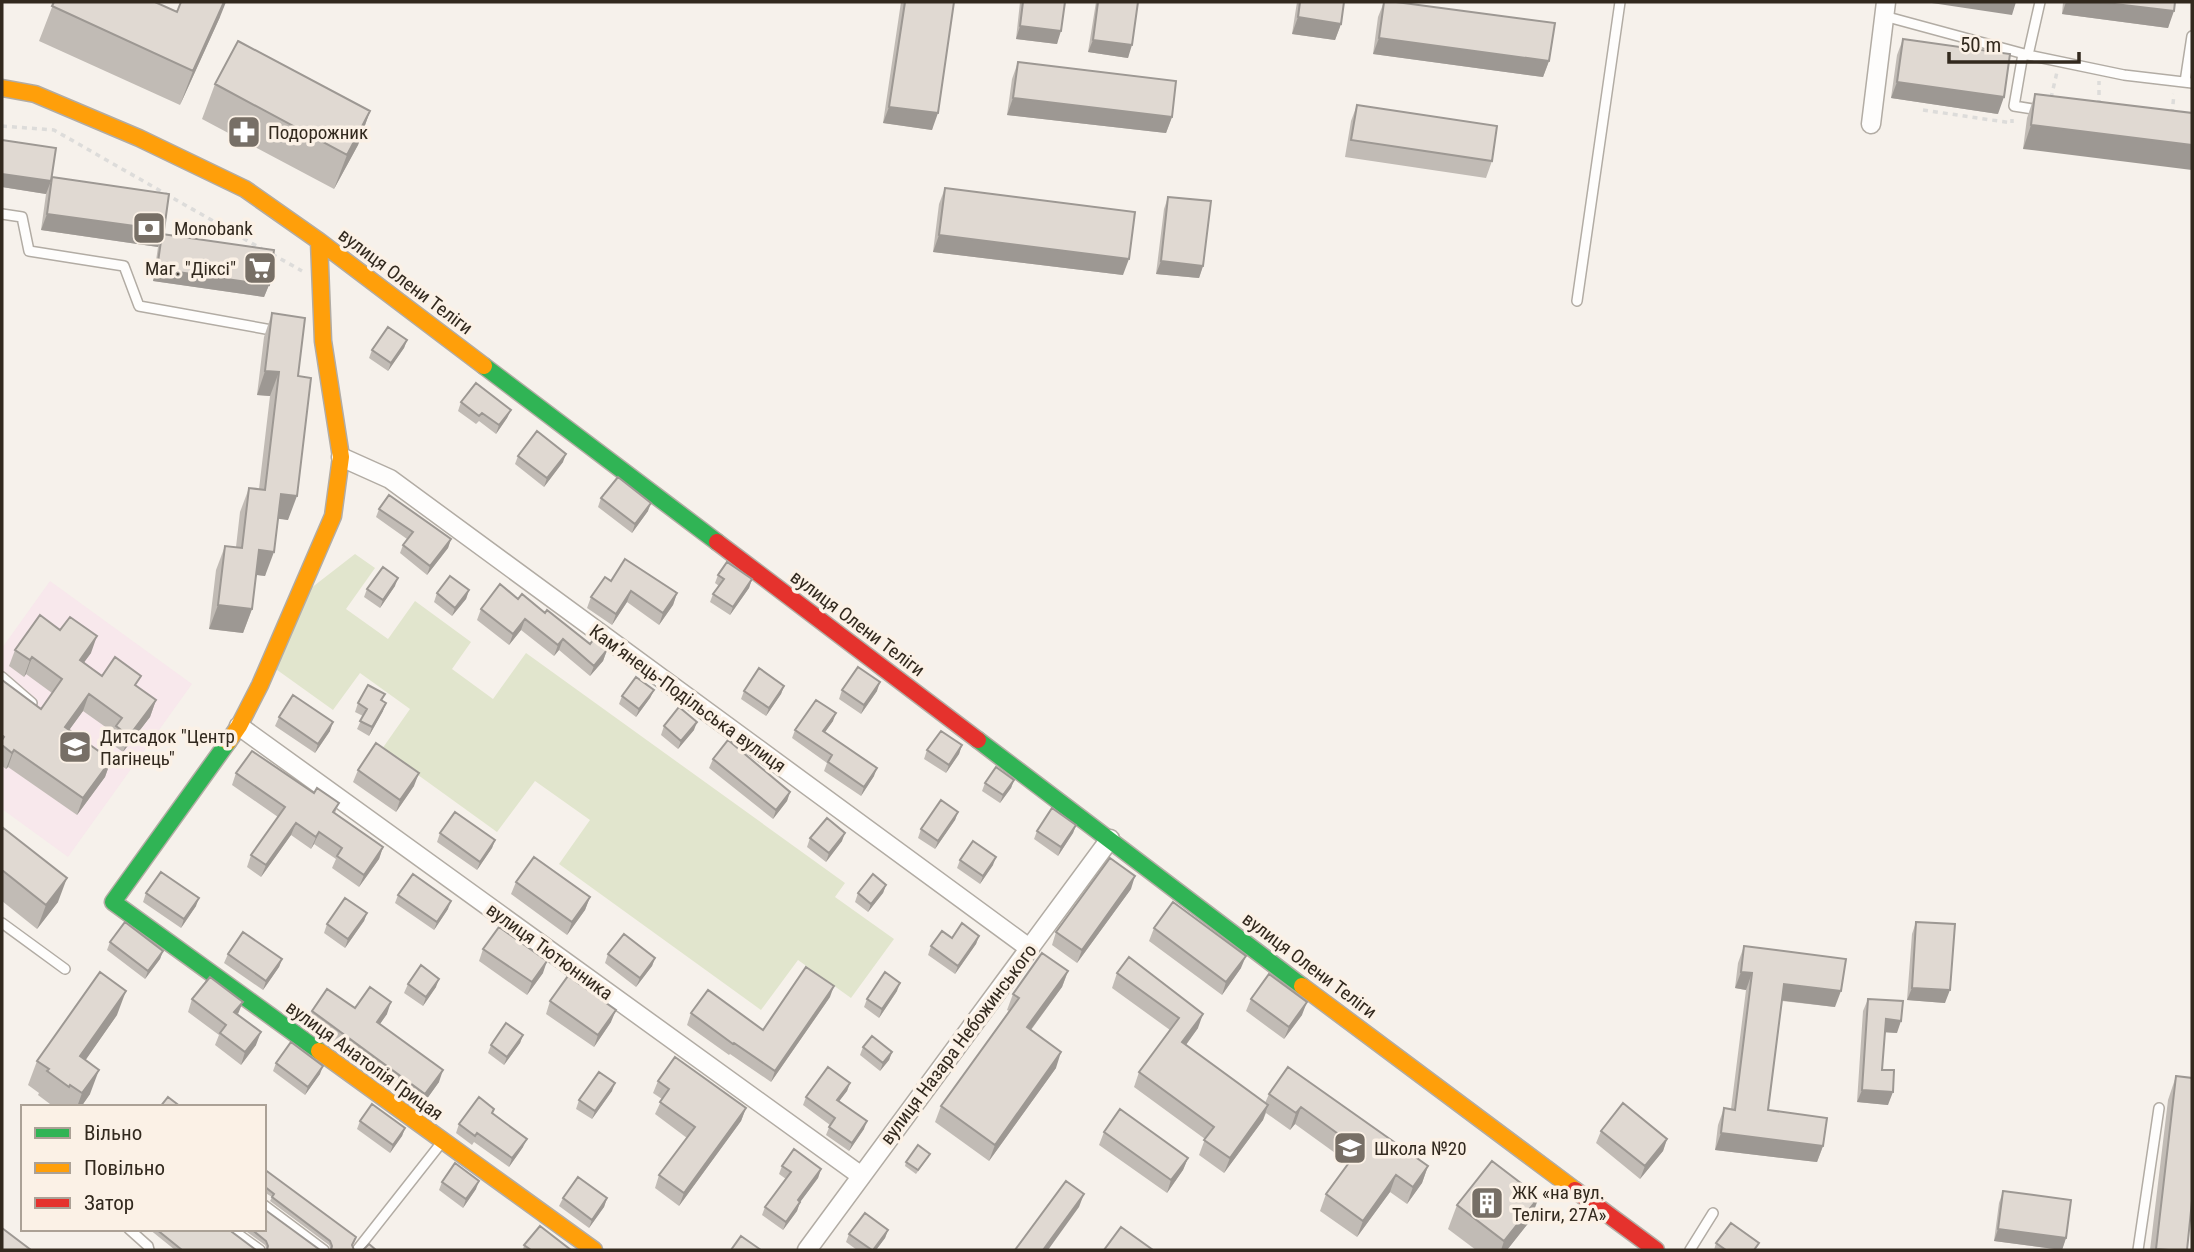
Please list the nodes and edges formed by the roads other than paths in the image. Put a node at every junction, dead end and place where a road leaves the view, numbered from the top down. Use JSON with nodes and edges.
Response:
{"nodes":[{"id":1,"x":1620,"y":2,"type":"edge"},
{"id":2,"x":2040,"y":2,"type":"edge"},
{"id":3,"x":1885,"y":9,"type":"edge"},
{"id":4,"x":2192,"y":36,"type":"edge"},
{"id":5,"x":2026,"y":54,"type":"junction"},
{"id":6,"x":2184,"y":82,"type":"edge"},
{"id":7,"x":2,"y":88,"type":"edge"},
{"id":8,"x":2048,"y":111,"type":"edge"},
{"id":9,"x":1871,"y":124,"type":"dead end"},
{"id":10,"x":2,"y":215,"type":"edge"},
{"id":11,"x":319,"y":241,"type":"junction"},
{"id":12,"x":1577,"y":301,"type":"dead end"},
{"id":13,"x":283,"y":332,"type":"edge"},
{"id":14,"x":341,"y":457,"type":"junction"},
{"id":15,"x":2,"y":677,"type":"edge"},
{"id":16,"x":37,"y":708,"type":"edge"},
{"id":17,"x":239,"y":726,"type":"junction"},
{"id":18,"x":1110,"y":839,"type":"junction"},
{"id":19,"x":2,"y":923,"type":"edge"},
{"id":20,"x":1029,"y":948,"type":"junction"},
{"id":21,"x":65,"y":969,"type":"dead end"},
{"id":22,"x":2158,"y":1108,"type":"dead end"},
{"id":23,"x":442,"y":1142,"type":"junction"},
{"id":24,"x":860,"y":1175,"type":"junction"},
{"id":25,"x":266,"y":1206,"type":"edge"},
{"id":26,"x":1713,"y":1213,"type":"dead end"},
{"id":27,"x":131,"y":1231,"type":"edge"},
{"id":28,"x":237,"y":1231,"type":"edge"},
{"id":29,"x":149,"y":1250,"type":"edge"},
{"id":30,"x":260,"y":1250,"type":"edge"},
{"id":31,"x":324,"y":1250,"type":"edge"},
{"id":32,"x":357,"y":1250,"type":"edge"},
{"id":33,"x":594,"y":1250,"type":"edge"},
{"id":34,"x":807,"y":1250,"type":"edge"},
{"id":35,"x":1656,"y":1250,"type":"edge"},
{"id":36,"x":1690,"y":1250,"type":"edge"},
{"id":37,"x":2138,"y":1250,"type":"edge"}],
"edges":[{"from":1,"to":12,"type":"lane"},
{"from":2,"to":5,"type":"lane"},
{"from":3,"to":5,"type":"lane"},
{"from":3,"to":9,"type":"street"},
{"from":4,"to":6,"type":"lane"},
{"from":5,"to":6,"type":"lane"},
{"from":5,"to":8,"type":"lane"},
{"from":7,"to":11,"type":"street","name":"вулиця Олени Теліги"},
{"from":10,"to":13,"type":"lane"},
{"from":11,"to":14,"type":"street"},
{"from":11,"to":18,"type":"street","name":"вулиця Олени Теліги"},
{"from":14,"to":17,"type":"street"},
{"from":14,"to":20,"type":"street","name":"Камʼянець-Подільська вулиця"},
{"from":15,"to":16,"type":"lane"},
{"from":17,"to":23,"type":"street","name":"вулиця Анатолія Грицая"},
{"from":17,"to":24,"type":"street","name":"вулиця Тютюнника"},
{"from":18,"to":20,"type":"street","name":"вулиця Назара Небожинського"},
{"from":18,"to":35,"type":"street","name":"вулиця Олени Теліги"},
{"from":19,"to":21,"type":"lane"},
{"from":20,"to":24,"type":"street","name":"вулиця Назара Небожинського"},
{"from":22,"to":37,"type":"lane"},
{"from":23,"to":32,"type":"lane"},
{"from":23,"to":33,"type":"street","name":"вулиця Анатолія Грицая"},
{"from":24,"to":34,"type":"street","name":"вулиця Назара Небожинського"},
{"from":25,"to":31,"type":"lane"},
{"from":26,"to":36,"type":"lane"},
{"from":27,"to":29,"type":"lane"},
{"from":28,"to":30,"type":"lane"}]}
